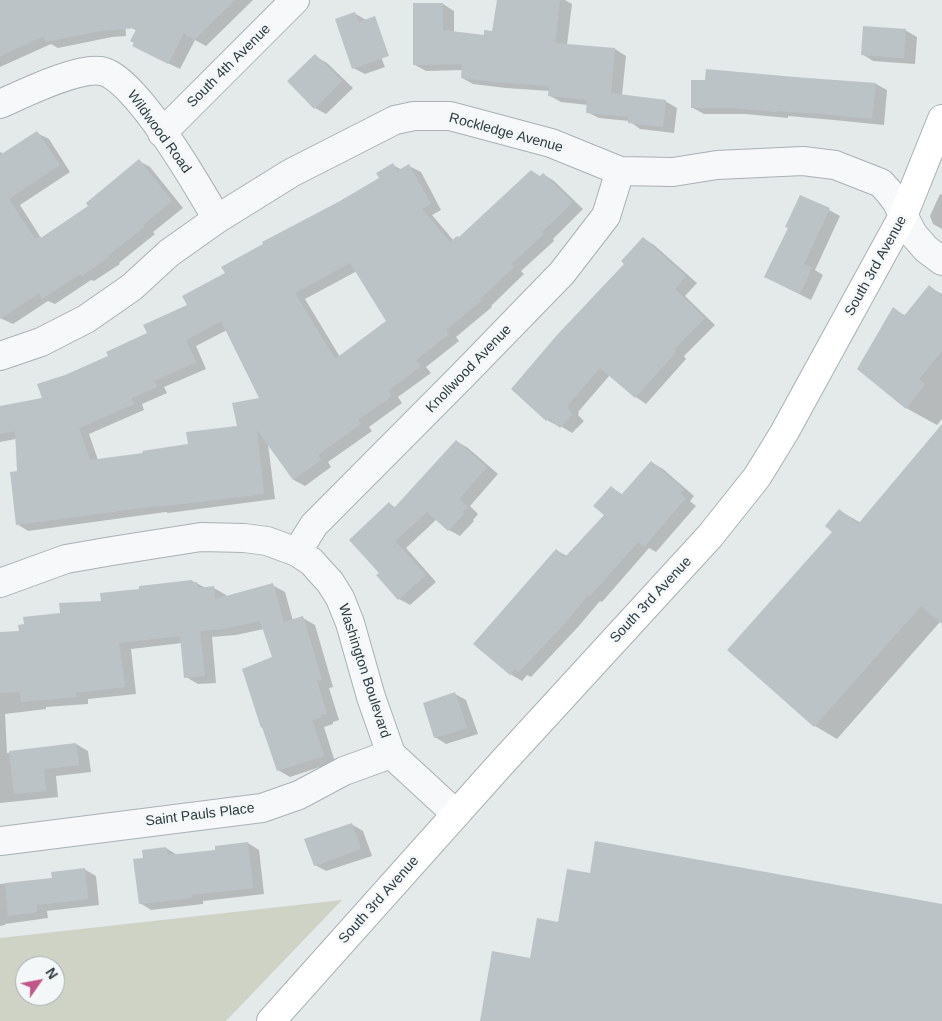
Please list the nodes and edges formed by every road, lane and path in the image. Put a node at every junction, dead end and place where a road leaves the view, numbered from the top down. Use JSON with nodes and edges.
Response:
{"nodes":[{"id":1,"x":295,"y":0,"type":"edge"},
{"id":2,"x":0,"y":104,"type":"edge"},
{"id":3,"x":942,"y":119,"type":"edge"},
{"id":4,"x":162,"y":133,"type":"junction"},
{"id":5,"x":620,"y":171,"type":"junction"},
{"id":6,"x":904,"y":216,"type":"junction"},
{"id":7,"x":217,"y":219,"type":"junction"},
{"id":8,"x":942,"y":261,"type":"edge"},
{"id":9,"x":0,"y":356,"type":"edge"},
{"id":10,"x":297,"y":552,"type":"junction"},
{"id":11,"x":1,"y":580,"type":"edge"},
{"id":12,"x":391,"y":754,"type":"junction"},
{"id":13,"x":456,"y":814,"type":"junction"},
{"id":14,"x":0,"y":841,"type":"edge"},
{"id":15,"x":271,"y":1021,"type":"edge"}],
"edges":[{"from":1,"to":4,"type":"street","name":"South 4th Avenue"},
{"from":2,"to":4,"type":"street","name":"Wildwood Road"},
{"from":3,"to":6,"type":"street","name":"South 3rd Avenue"},
{"from":4,"to":7,"type":"street","name":"Wildwood Road"},
{"from":5,"to":6,"type":"street","name":"Rockledge Avenue"},
{"from":5,"to":7,"type":"street","name":"Rockledge Avenue"},
{"from":5,"to":10,"type":"street","name":"Knollwood Avenue"},
{"from":6,"to":8,"type":"street","name":"Rockledge Avenue"},
{"from":6,"to":13,"type":"street","name":"South 3rd Avenue"},
{"from":7,"to":9,"type":"street","name":"Rockledge Avenue"},
{"from":10,"to":11,"type":"street","name":"Washington Boulevard"},
{"from":10,"to":12,"type":"street","name":"Washington Boulevard"},
{"from":12,"to":13,"type":"street","name":"Washington Boulevard"},
{"from":12,"to":14,"type":"street","name":"Saint Pauls Place"},
{"from":13,"to":15,"type":"street","name":"South 3rd Avenue"}]}
